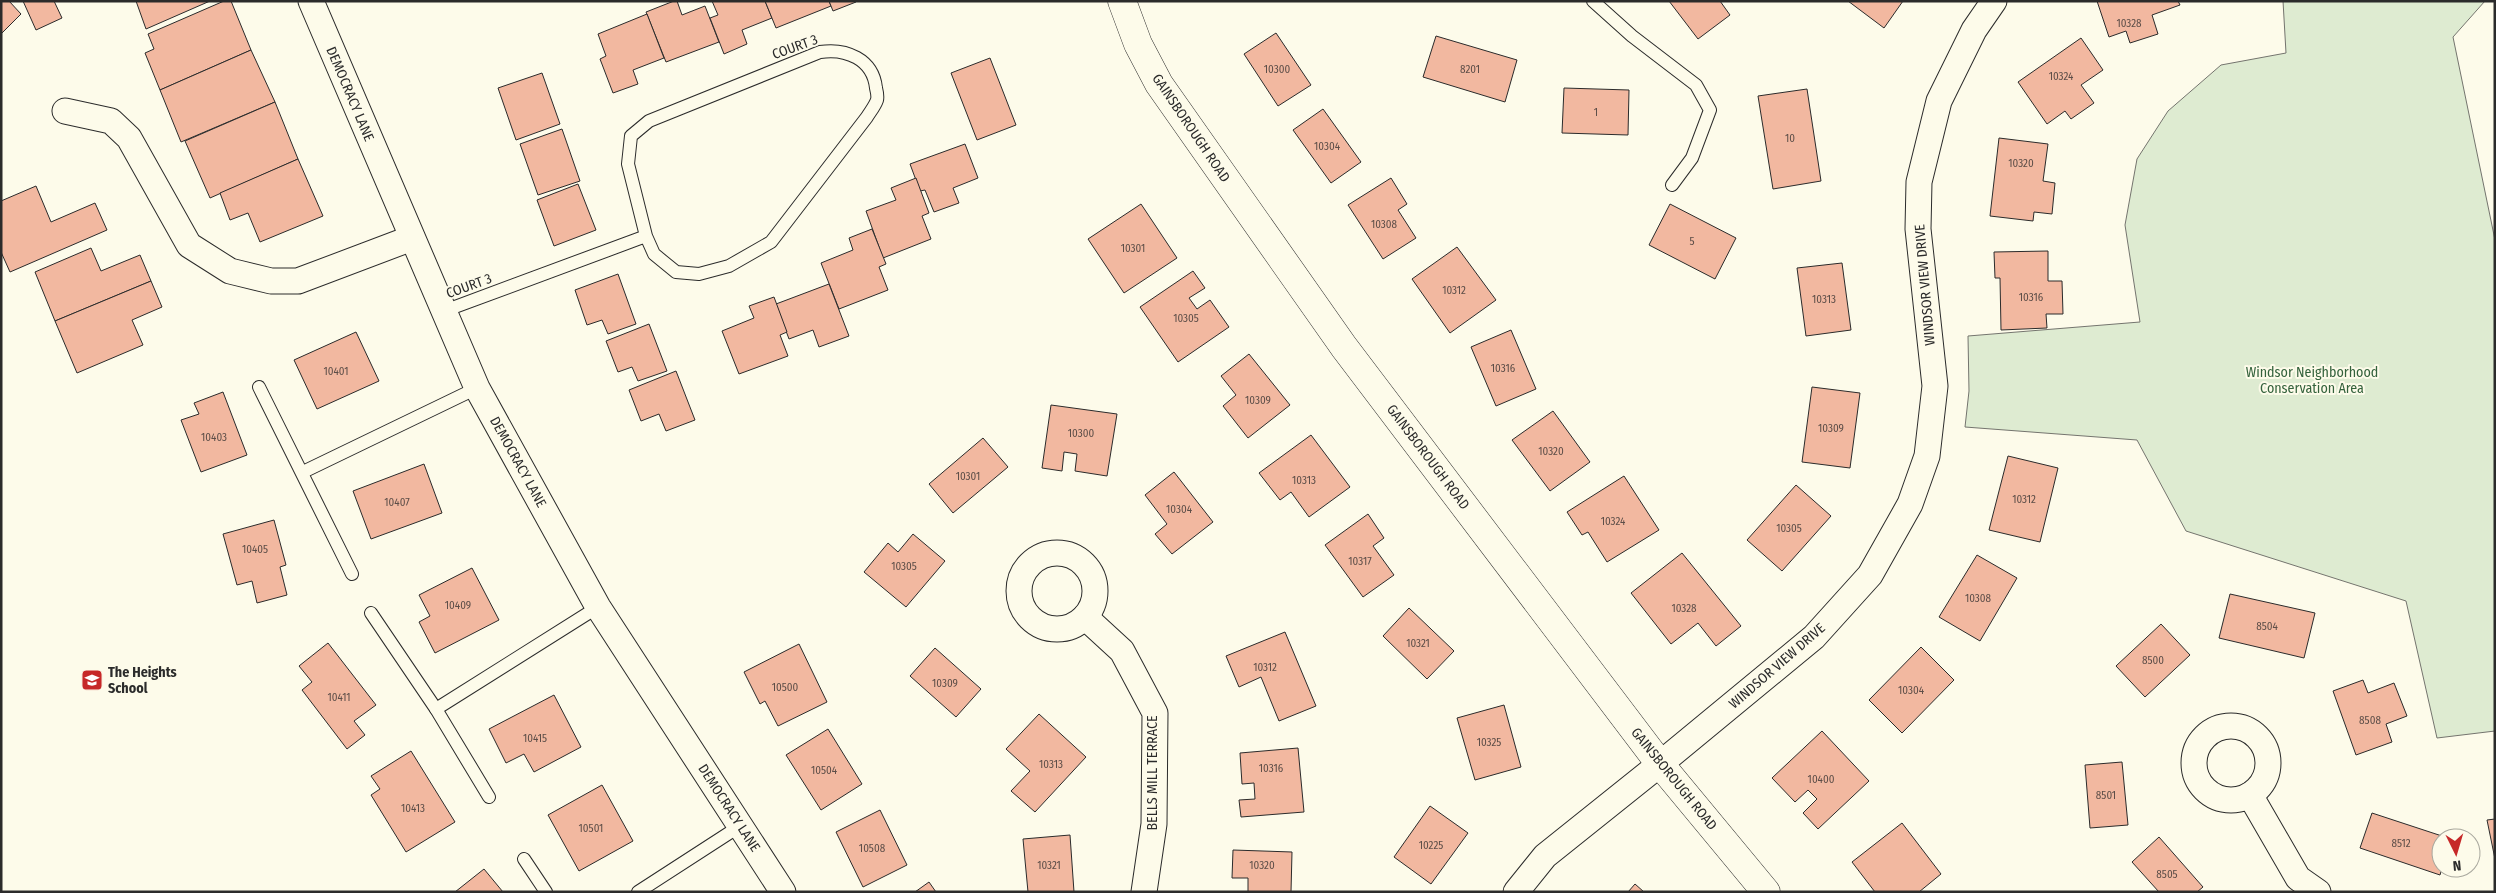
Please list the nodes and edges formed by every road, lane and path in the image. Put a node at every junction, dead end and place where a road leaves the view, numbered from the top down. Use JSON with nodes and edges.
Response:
{"nodes":[{"id":1,"x":311,"y":1,"type":"edge"},
{"id":2,"x":1122,"y":1,"type":"edge"},
{"id":3,"x":1593,"y":1,"type":"edge"},
{"id":4,"x":1994,"y":1,"type":"edge"},
{"id":5,"x":65,"y":111,"type":"dead end"},
{"id":6,"x":1672,"y":185,"type":"dead end"},
{"id":7,"x":646,"y":236,"type":"junction"},
{"id":8,"x":412,"y":238,"type":"junction"},
{"id":9,"x":444,"y":311,"type":"junction"},
{"id":10,"x":259,"y":387,"type":"dead end"},
{"id":11,"x":477,"y":388,"type":"junction"},
{"id":12,"x":302,"y":472,"type":"junction"},
{"id":13,"x":352,"y":574,"type":"dead end"},
{"id":14,"x":598,"y":607,"type":"junction"},
{"id":15,"x":371,"y":613,"type":"dead end"},
{"id":16,"x":1085,"y":617,"type":"dead end"},
{"id":17,"x":436,"y":709,"type":"junction"},
{"id":18,"x":1660,"y":764,"type":"junction"},
{"id":19,"x":2250,"y":795,"type":"dead end"},
{"id":20,"x":489,"y":797,"type":"dead end"},
{"id":21,"x":740,"y":826,"type":"junction"},
{"id":22,"x":524,"y":859,"type":"dead end"},
{"id":23,"x":546,"y":892,"type":"edge"},
{"id":24,"x":638,"y":892,"type":"edge"},
{"id":25,"x":783,"y":892,"type":"edge"},
{"id":26,"x":1144,"y":892,"type":"edge"},
{"id":27,"x":1516,"y":892,"type":"edge"},
{"id":28,"x":1766,"y":892,"type":"edge"},
{"id":29,"x":2318,"y":892,"type":"edge"}],
"edges":[{"from":1,"to":8,"type":"street","name":"DEMOCRACY LANE"},
{"from":2,"to":18,"type":"street","name":"GAINSBOROUGH ROAD"},
{"from":3,"to":6,"type":"lane"},
{"from":4,"to":18,"type":"street","name":"WINDSOR VIEW DRIVE"},
{"from":5,"to":8,"type":"street"},
{"from":7,"to":7,"type":"lane","name":"COURT 3"},
{"from":7,"to":9,"type":"lane","name":"COURT 3"},
{"from":8,"to":9,"type":"street","name":"DEMOCRACY LANE"},
{"from":9,"to":11,"type":"street","name":"DEMOCRACY LANE"},
{"from":10,"to":12,"type":"lane"},
{"from":11,"to":12,"type":"lane"},
{"from":11,"to":14,"type":"street","name":"DEMOCRACY LANE"},
{"from":12,"to":13,"type":"lane"},
{"from":14,"to":17,"type":"lane"},
{"from":14,"to":21,"type":"street","name":"DEMOCRACY LANE"},
{"from":15,"to":17,"type":"lane"},
{"from":16,"to":26,"type":"street","name":"BELLS MILL TERRACE"},
{"from":17,"to":20,"type":"lane"},
{"from":18,"to":27,"type":"street","name":"WINDSOR VIEW DRIVE"},
{"from":18,"to":28,"type":"street","name":"GAINSBOROUGH ROAD"},
{"from":19,"to":29,"type":"street"},
{"from":21,"to":24,"type":"lane"},
{"from":21,"to":25,"type":"street","name":"DEMOCRACY LANE"},
{"from":22,"to":23,"type":"lane"}]}
